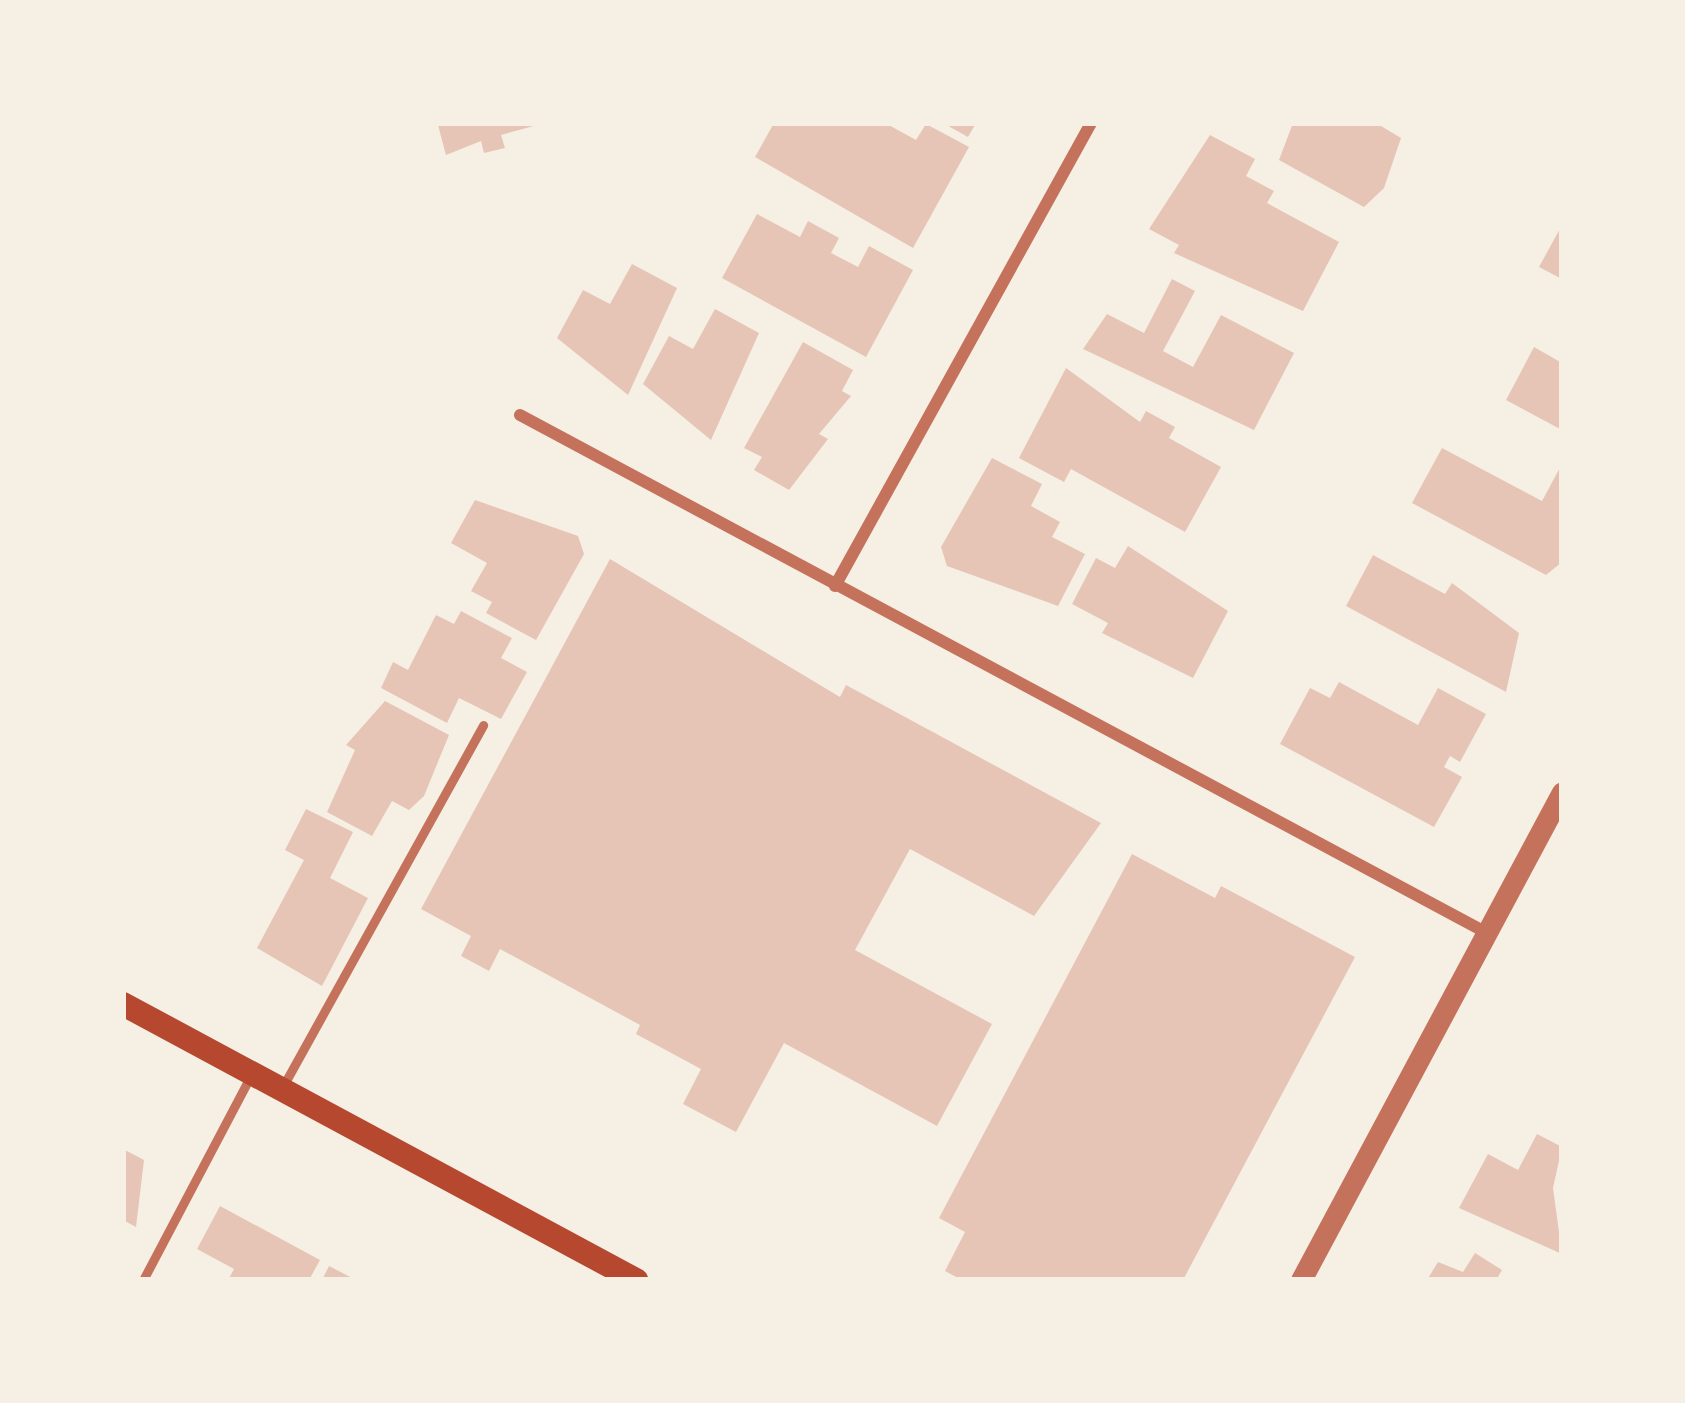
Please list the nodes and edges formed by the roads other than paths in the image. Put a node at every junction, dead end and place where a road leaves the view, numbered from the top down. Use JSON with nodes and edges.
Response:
{"nodes":[{"id":1,"x":1091,"y":123,"type":"edge"},
{"id":2,"x":520,"y":415,"type":"dead end"},
{"id":3,"x":835,"y":586,"type":"junction"},
{"id":4,"x":483,"y":725,"type":"dead end"},
{"id":5,"x":1562,"y":792,"type":"edge"},
{"id":6,"x":1487,"y":933,"type":"junction"},
{"id":7,"x":123,"y":1004,"type":"edge"},
{"id":8,"x":252,"y":1073,"type":"junction"},
{"id":9,"x":282,"y":1088,"type":"junction"},
{"id":10,"x":143,"y":1280,"type":"edge"},
{"id":11,"x":636,"y":1280,"type":"edge"},
{"id":12,"x":1301,"y":1280,"type":"edge"}],
"edges":[{"from":1,"to":3,"type":"street"},
{"from":2,"to":3,"type":"street"},
{"from":3,"to":6,"type":"street"},
{"from":4,"to":9,"type":"lane"},
{"from":5,"to":6,"type":"street"},
{"from":6,"to":12,"type":"street"},
{"from":7,"to":8,"type":"main road"},
{"from":8,"to":9,"type":"main road"},
{"from":8,"to":10,"type":"lane"},
{"from":9,"to":11,"type":"main road"}]}
